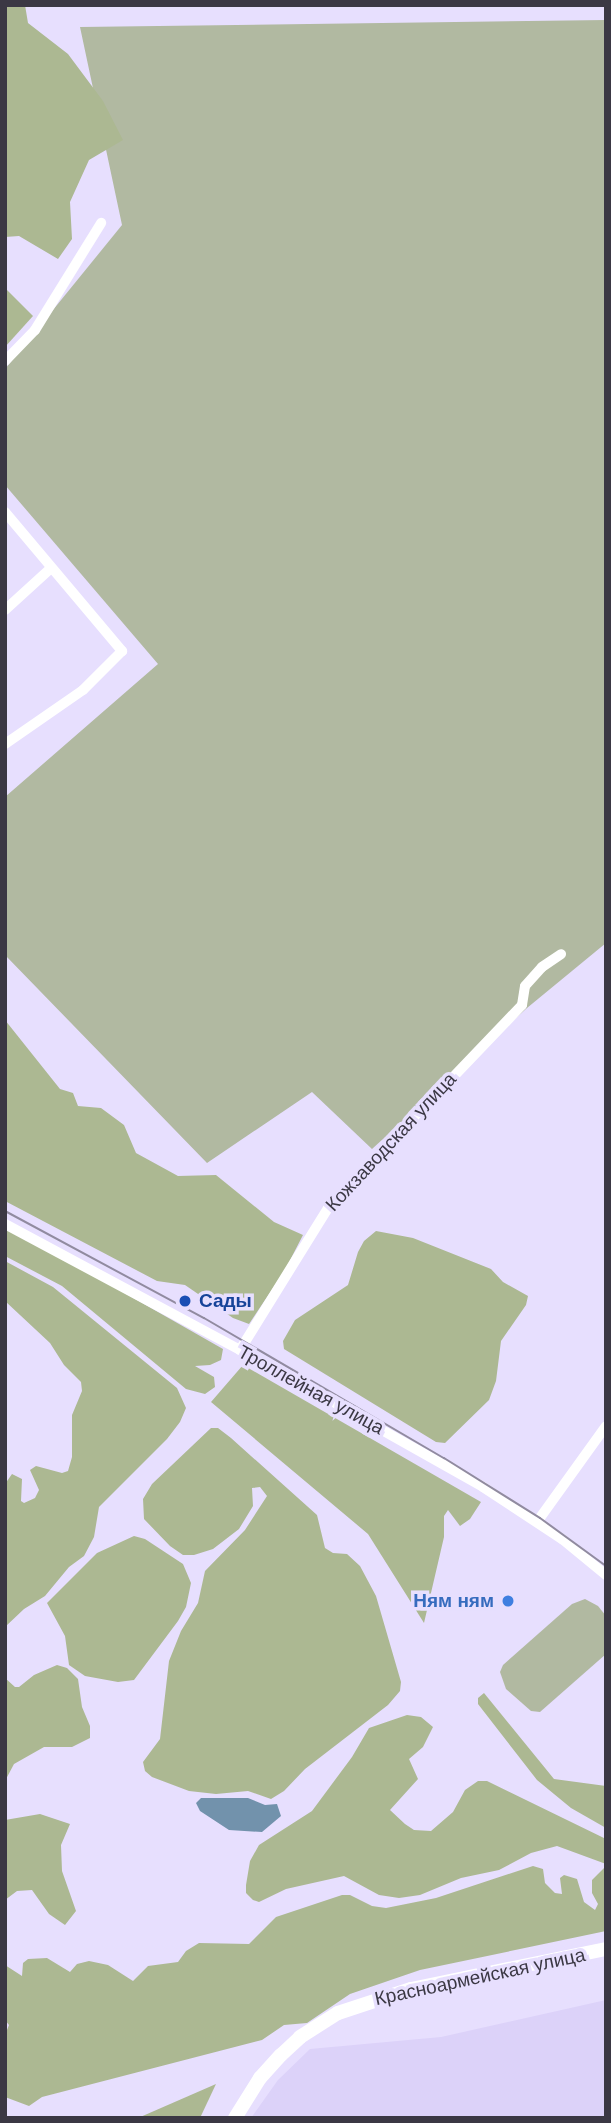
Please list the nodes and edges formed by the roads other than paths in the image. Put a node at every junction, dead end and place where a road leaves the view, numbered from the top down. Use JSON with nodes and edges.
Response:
{"nodes":[{"id":1,"x":102,"y":223,"type":"dead end"},
{"id":2,"x":5,"y":361,"type":"edge"},
{"id":3,"x":8,"y":520,"type":"edge"},
{"id":4,"x":51,"y":568,"type":"junction"},
{"id":5,"x":5,"y":610,"type":"edge"},
{"id":6,"x":5,"y":744,"type":"edge"},
{"id":7,"x":561,"y":954,"type":"dead end"},
{"id":8,"x":5,"y":1224,"type":"edge"},
{"id":9,"x":240,"y":1350,"type":"junction"},
{"id":10,"x":606,"y":1426,"type":"edge"},
{"id":11,"x":537,"y":1522,"type":"junction"},
{"id":12,"x":606,"y":1575,"type":"edge"},
{"id":13,"x":606,"y":1949,"type":"edge"},
{"id":14,"x":606,"y":1957,"type":"edge"},
{"id":15,"x":235,"y":2118,"type":"edge"},
{"id":16,"x":244,"y":2118,"type":"edge"}],
"edges":[{"from":1,"to":2,"type":"street"},
{"from":3,"to":4,"type":"street"},
{"from":4,"to":5,"type":"street"},
{"from":4,"to":6,"type":"street"},
{"from":7,"to":9,"type":"street","name":"Кожзаводская улица"},
{"from":8,"to":9,"type":"street","name":"Троллейная улица"},
{"from":9,"to":11,"type":"street","name":"Троллейная улица"},
{"from":10,"to":11,"type":"street"},
{"from":11,"to":12,"type":"street","name":"Троллейная улица"},
{"from":13,"to":15,"type":"main road","name":"Красноармейская улица"},
{"from":14,"to":16,"type":"main road","name":"Красноармейская улица"}]}
